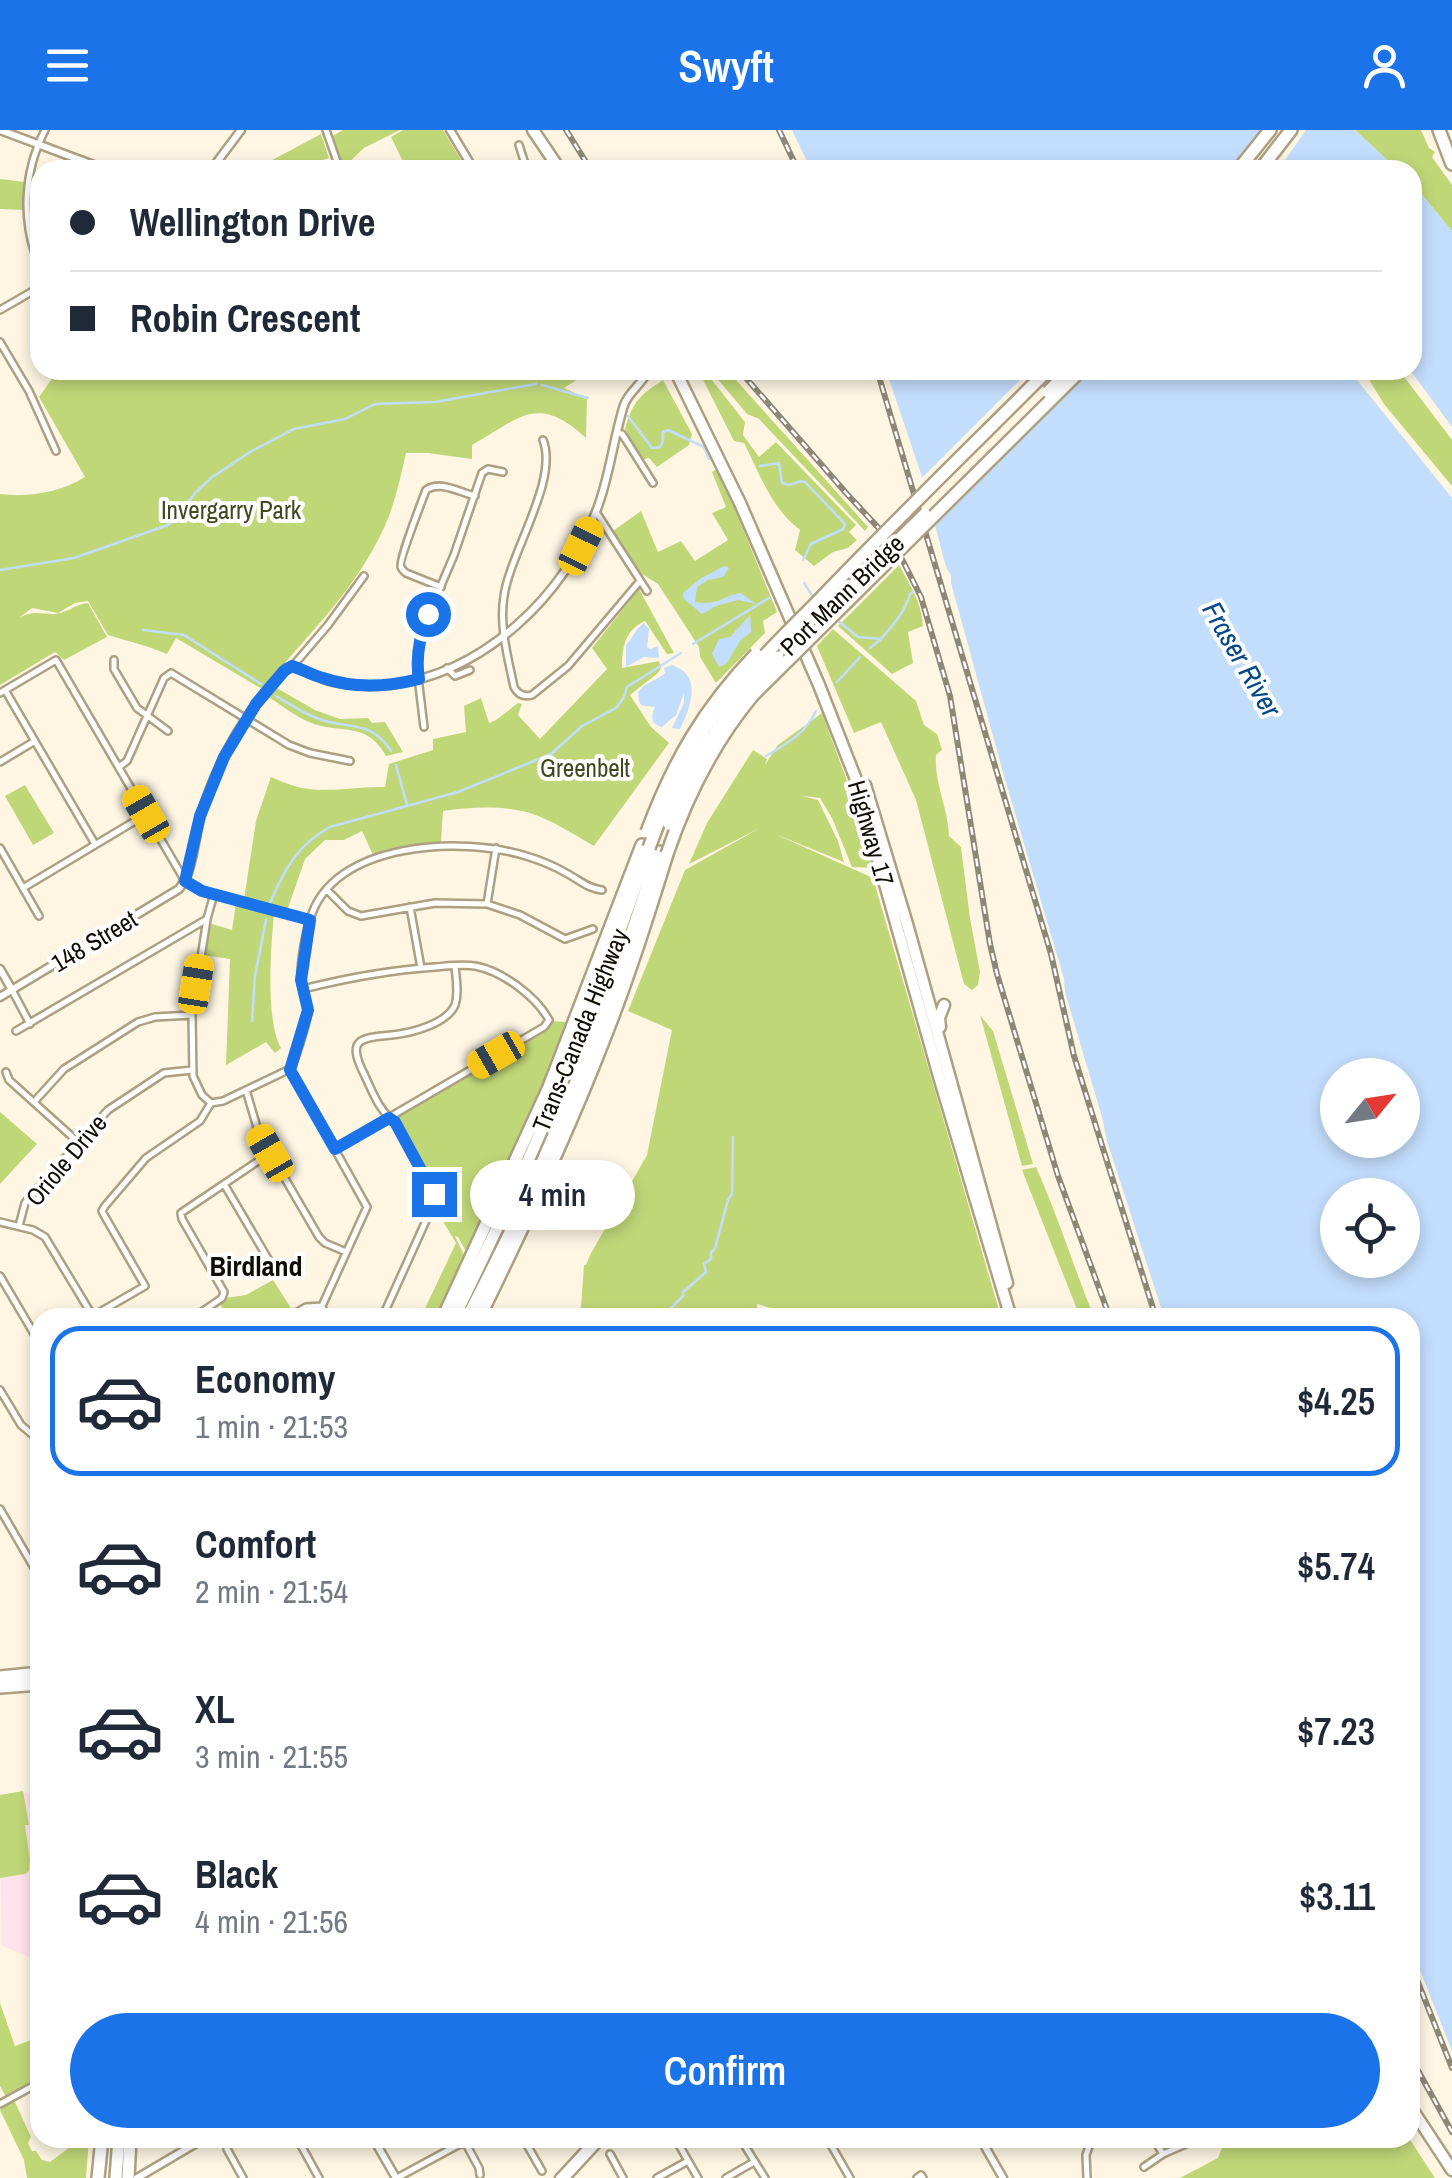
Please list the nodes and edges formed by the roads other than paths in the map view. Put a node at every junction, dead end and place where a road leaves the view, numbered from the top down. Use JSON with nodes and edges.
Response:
{"nodes":[{"id":1,"x":0,"y":130,"type":"edge"},
{"id":2,"x":45,"y":130,"type":"edge"},
{"id":3,"x":241,"y":130,"type":"edge"},
{"id":4,"x":326,"y":130,"type":"edge"},
{"id":5,"x":450,"y":130,"type":"edge"},
{"id":6,"x":530,"y":130,"type":"edge"},
{"id":7,"x":1270,"y":130,"type":"edge"},
{"id":8,"x":1280,"y":130,"type":"edge"},
{"id":9,"x":1291,"y":130,"type":"edge"},
{"id":10,"x":1300,"y":130,"type":"edge"},
{"id":11,"x":1442,"y":130,"type":"edge"},
{"id":12,"x":37,"y":144,"type":"junction"},
{"id":13,"x":519,"y":145,"type":"dead end"},
{"id":14,"x":1452,"y":147,"type":"edge"},
{"id":15,"x":34,"y":160,"type":"edge"},
{"id":16,"x":80,"y":160,"type":"edge"},
{"id":17,"x":218,"y":160,"type":"edge"},
{"id":18,"x":337,"y":160,"type":"edge"},
{"id":19,"x":468,"y":160,"type":"edge"},
{"id":20,"x":523,"y":160,"type":"edge"},
{"id":21,"x":550,"y":160,"type":"edge"},
{"id":22,"x":1246,"y":160,"type":"edge"},
{"id":23,"x":1256,"y":160,"type":"edge"},
{"id":24,"x":1268,"y":160,"type":"edge"},
{"id":25,"x":1278,"y":160,"type":"edge"},
{"id":26,"x":1452,"y":164,"type":"edge"},
{"id":27,"x":30,"y":179,"type":"edge"},
{"id":28,"x":30,"y":230,"type":"edge"},
{"id":29,"x":30,"y":294,"type":"edge"},
{"id":30,"x":0,"y":310,"type":"edge"},
{"id":31,"x":0,"y":342,"type":"edge"},
{"id":32,"x":642,"y":380,"type":"edge"},
{"id":33,"x":683,"y":380,"type":"edge"},
{"id":34,"x":683,"y":380,"type":"edge"},
{"id":35,"x":1027,"y":380,"type":"edge"},
{"id":36,"x":1038,"y":380,"type":"edge"},
{"id":37,"x":1060,"y":380,"type":"edge"},
{"id":38,"x":1071,"y":380,"type":"edge"},
{"id":39,"x":617,"y":433,"type":"junction"},
{"id":40,"x":543,"y":440,"type":"dead end"},
{"id":41,"x":56,"y":452,"type":"dead end"},
{"id":42,"x":503,"y":472,"type":"dead end"},
{"id":43,"x":652,"y":483,"type":"dead end"},
{"id":44,"x":475,"y":496,"type":"junction"},
{"id":45,"x":596,"y":512,"type":"junction"},
{"id":46,"x":364,"y":576,"type":"dead end"},
{"id":47,"x":640,"y":581,"type":"junction"},
{"id":48,"x":441,"y":587,"type":"junction"},
{"id":49,"x":647,"y":591,"type":"dead end"},
{"id":50,"x":504,"y":635,"type":"junction"},
{"id":51,"x":114,"y":660,"type":"dead end"},
{"id":52,"x":292,"y":666,"type":"junction"},
{"id":53,"x":447,"y":668,"type":"junction"},
{"id":54,"x":470,"y":670,"type":"dead end"},
{"id":55,"x":419,"y":679,"type":"junction"},
{"id":56,"x":2,"y":692,"type":"edge"},
{"id":57,"x":148,"y":717,"type":"junction"},
{"id":58,"x":246,"y":719,"type":"junction"},
{"id":59,"x":424,"y":727,"type":"dead end"},
{"id":60,"x":168,"y":731,"type":"dead end"},
{"id":61,"x":34,"y":741,"type":"junction"},
{"id":62,"x":0,"y":762,"type":"edge"},
{"id":63,"x":350,"y":762,"type":"dead end"},
{"id":64,"x":118,"y":768,"type":"junction"},
{"id":65,"x":146,"y":814,"type":"junction"},
{"id":66,"x":94,"y":844,"type":"junction"},
{"id":67,"x":0,"y":848,"type":"edge"},
{"id":68,"x":496,"y":848,"type":"junction"},
{"id":69,"x":654,"y":850,"type":"junction"},
{"id":70,"x":880,"y":863,"type":"junction"},
{"id":71,"x":185,"y":881,"type":"junction"},
{"id":72,"x":23,"y":888,"type":"junction"},
{"id":73,"x":326,"y":890,"type":"junction"},
{"id":74,"x":602,"y":890,"type":"dead end"},
{"id":75,"x":214,"y":894,"type":"junction"},
{"id":76,"x":488,"y":904,"type":"junction"},
{"id":77,"x":410,"y":907,"type":"junction"},
{"id":78,"x":39,"y":916,"type":"dead end"},
{"id":79,"x":208,"y":919,"type":"junction"},
{"id":80,"x":310,"y":920,"type":"junction"},
{"id":81,"x":907,"y":924,"type":"junction"},
{"id":82,"x":593,"y":929,"type":"dead end"},
{"id":83,"x":454,"y":966,"type":"junction"},
{"id":84,"x":421,"y":968,"type":"junction"},
{"id":85,"x":0,"y":970,"type":"edge"},
{"id":86,"x":303,"y":988,"type":"junction"},
{"id":87,"x":12,"y":990,"type":"junction"},
{"id":88,"x":0,"y":997,"type":"edge"},
{"id":89,"x":944,"y":1005,"type":"junction"},
{"id":90,"x":930,"y":1008,"type":"junction"},
{"id":91,"x":192,"y":1016,"type":"junction"},
{"id":92,"x":30,"y":1024,"type":"junction"},
{"id":93,"x":16,"y":1031,"type":"dead end"},
{"id":94,"x":192,"y":1070,"type":"junction"},
{"id":95,"x":290,"y":1070,"type":"junction"},
{"id":96,"x":6,"y":1072,"type":"dead end"},
{"id":97,"x":246,"y":1090,"type":"junction"},
{"id":98,"x":956,"y":1101,"type":"junction"},
{"id":99,"x":34,"y":1102,"type":"junction"},
{"id":100,"x":211,"y":1103,"type":"junction"},
{"id":101,"x":389,"y":1118,"type":"junction"},
{"id":102,"x":78,"y":1142,"type":"junction"},
{"id":103,"x":335,"y":1149,"type":"junction"},
{"id":104,"x":270,"y":1153,"type":"junction"},
{"id":105,"x":965,"y":1166,"type":"junction"},
{"id":106,"x":224,"y":1184,"type":"junction"},
{"id":107,"x":0,"y":1222,"type":"edge"},
{"id":108,"x":19,"y":1226,"type":"junction"},
{"id":109,"x":347,"y":1253,"type":"junction"},
{"id":110,"x":274,"y":1269,"type":"dead end"},
{"id":111,"x":1,"y":1281,"type":"edge"},
{"id":112,"x":322,"y":1306,"type":"joint"},
{"id":113,"x":88,"y":1308,"type":"edge"},
{"id":114,"x":108,"y":1308,"type":"edge"},
{"id":115,"x":206,"y":1308,"type":"edge"},
{"id":116,"x":303,"y":1308,"type":"edge"},
{"id":117,"x":386,"y":1308,"type":"edge"},
{"id":118,"x":448,"y":1308,"type":"edge"},
{"id":119,"x":459,"y":1308,"type":"edge"},
{"id":120,"x":475,"y":1308,"type":"edge"},
{"id":121,"x":1011,"y":1308,"type":"edge"},
{"id":122,"x":1011,"y":1308,"type":"edge"},
{"id":123,"x":30,"y":1328,"type":"edge"},
{"id":124,"x":0,"y":1390,"type":"edge"},
{"id":125,"x":30,"y":1433,"type":"edge"},
{"id":126,"x":0,"y":1510,"type":"edge"},
{"id":127,"x":30,"y":1561,"type":"edge"},
{"id":128,"x":30,"y":1675,"type":"edge"},
{"id":129,"x":0,"y":1677,"type":"edge"},
{"id":130,"x":30,"y":1685,"type":"edge"},
{"id":131,"x":0,"y":1687,"type":"edge"},
{"id":132,"x":30,"y":2087,"type":"edge"},
{"id":133,"x":0,"y":2104,"type":"edge"},
{"id":134,"x":1420,"y":2121,"type":"edge"},
{"id":135,"x":1420,"y":2132,"type":"edge"},
{"id":136,"x":101,"y":2148,"type":"edge"},
{"id":137,"x":116,"y":2148,"type":"edge"},
{"id":138,"x":188,"y":2148,"type":"edge"},
{"id":139,"x":302,"y":2148,"type":"edge"},
{"id":140,"x":379,"y":2148,"type":"edge"},
{"id":141,"x":452,"y":2148,"type":"edge"},
{"id":142,"x":472,"y":2148,"type":"edge"},
{"id":143,"x":529,"y":2148,"type":"edge"},
{"id":144,"x":591,"y":2148,"type":"edge"},
{"id":145,"x":681,"y":2148,"type":"edge"},
{"id":146,"x":746,"y":2148,"type":"edge"},
{"id":147,"x":833,"y":2148,"type":"edge"},
{"id":148,"x":986,"y":2148,"type":"edge"},
{"id":149,"x":1088,"y":2148,"type":"edge"},
{"id":150,"x":1160,"y":2148,"type":"edge"},
{"id":151,"x":1175,"y":2148,"type":"edge"},
{"id":152,"x":227,"y":2149,"type":"dead end"},
{"id":153,"x":610,"y":2154,"type":"dead end"},
{"id":154,"x":1164,"y":2154,"type":"junction"},
{"id":155,"x":688,"y":2161,"type":"junction"},
{"id":156,"x":754,"y":2161,"type":"junction"},
{"id":157,"x":1144,"y":2167,"type":"dead end"},
{"id":158,"x":1452,"y":2170,"type":"edge"},
{"id":159,"x":542,"y":2171,"type":"dead end"},
{"id":160,"x":480,"y":2175,"type":"dead end"},
{"id":161,"x":98,"y":2178,"type":"edge"},
{"id":162,"x":114,"y":2178,"type":"edge"},
{"id":163,"x":137,"y":2178,"type":"edge"},
{"id":164,"x":244,"y":2178,"type":"edge"},
{"id":165,"x":319,"y":2178,"type":"edge"},
{"id":166,"x":397,"y":2178,"type":"edge"},
{"id":167,"x":563,"y":2178,"type":"edge"},
{"id":168,"x":623,"y":2178,"type":"edge"},
{"id":169,"x":657,"y":2178,"type":"edge"},
{"id":170,"x":698,"y":2178,"type":"edge"},
{"id":171,"x":726,"y":2178,"type":"edge"},
{"id":172,"x":765,"y":2178,"type":"edge"},
{"id":173,"x":850,"y":2178,"type":"edge"},
{"id":174,"x":1003,"y":2178,"type":"edge"},
{"id":175,"x":1087,"y":2178,"type":"edge"},
{"id":176,"x":1449,"y":2178,"type":"edge"}],
"edges":[{"from":1,"to":12,"type":"street"},
{"from":2,"to":12,"type":"street"},
{"from":3,"to":17,"type":"street"},
{"from":4,"to":18,"type":"street"},
{"from":5,"to":19,"type":"street"},
{"from":6,"to":21,"type":"highway"},
{"from":7,"to":22,"type":"highway"},
{"from":8,"to":23,"type":"highway"},
{"from":9,"to":24,"type":"highway"},
{"from":10,"to":25,"type":"highway"},
{"from":11,"to":14,"type":"highway"},
{"from":11,"to":26,"type":"highway"},
{"from":12,"to":15,"type":"street"},
{"from":12,"to":16,"type":"street"},
{"from":13,"to":20,"type":"street"},
{"from":27,"to":28,"type":"street"},
{"from":29,"to":30,"type":"street"},
{"from":31,"to":41,"type":"street"},
{"from":32,"to":39,"type":"street"},
{"from":33,"to":70,"type":"highway","name":"Highway 17"},
{"from":34,"to":81,"type":"highway","name":"Highway 17"},
{"from":35,"to":69,"type":"highway","bridge":true},
{"from":36,"to":69,"type":"highway","name":"Port Mann Bridge","bridge":true},
{"from":37,"to":69,"type":"highway","name":"Port Mann Bridge","bridge":true},
{"from":38,"to":69,"type":"highway","bridge":true},
{"from":39,"to":43,"type":"street"},
{"from":39,"to":45,"type":"street"},
{"from":40,"to":50,"type":"street"},
{"from":42,"to":44,"type":"street"},
{"from":44,"to":48,"type":"street"},
{"from":44,"to":48,"type":"street"},
{"from":45,"to":47,"type":"street"},
{"from":45,"to":50,"type":"street"},
{"from":46,"to":52,"type":"street"},
{"from":47,"to":49,"type":"street"},
{"from":47,"to":50,"type":"street"},
{"from":48,"to":55,"type":"street"},
{"from":50,"to":53,"type":"street"},
{"from":51,"to":57,"type":"street"},
{"from":52,"to":55,"type":"street"},
{"from":52,"to":58,"type":"street"},
{"from":53,"to":54,"type":"street"},
{"from":53,"to":55,"type":"street"},
{"from":55,"to":59,"type":"street"},
{"from":56,"to":61,"type":"street"},
{"from":56,"to":64,"type":"street"},
{"from":57,"to":58,"type":"street"},
{"from":57,"to":60,"type":"street"},
{"from":57,"to":64,"type":"street"},
{"from":58,"to":63,"type":"street"},
{"from":58,"to":71,"type":"street"},
{"from":61,"to":62,"type":"street"},
{"from":61,"to":66,"type":"street"},
{"from":64,"to":65,"type":"street"},
{"from":65,"to":66,"type":"street"},
{"from":65,"to":71,"type":"street"},
{"from":66,"to":72,"type":"street"},
{"from":67,"to":72,"type":"street"},
{"from":68,"to":73,"type":"street"},
{"from":68,"to":74,"type":"street"},
{"from":68,"to":76,"type":"street"},
{"from":69,"to":118,"type":"highway"},
{"from":69,"to":119,"type":"highway","name":"Trans-Canada Highway"},
{"from":69,"to":120,"type":"highway","name":"Trans-Canada Highway"},
{"from":70,"to":90,"type":"highway"},
{"from":70,"to":105,"type":"highway","name":"Highway 17"},
{"from":71,"to":75,"type":"street"},
{"from":71,"to":87,"type":"street","name":"148 Street"},
{"from":72,"to":78,"type":"street"},
{"from":73,"to":77,"type":"street"},
{"from":73,"to":80,"type":"street"},
{"from":75,"to":79,"type":"street"},
{"from":75,"to":80,"type":"street"},
{"from":76,"to":77,"type":"street"},
{"from":76,"to":82,"type":"street"},
{"from":77,"to":84,"type":"street"},
{"from":79,"to":91,"type":"street"},
{"from":79,"to":92,"type":"street"},
{"from":80,"to":86,"type":"street"},
{"from":81,"to":89,"type":"highway"},
{"from":81,"to":90,"type":"highway","name":"Highway 17"},
{"from":83,"to":84,"type":"street"},
{"from":83,"to":101,"type":"street"},
{"from":83,"to":101,"type":"street"},
{"from":84,"to":86,"type":"street"},
{"from":85,"to":87,"type":"street"},
{"from":86,"to":95,"type":"street"},
{"from":87,"to":88,"type":"street","name":"148 Street"},
{"from":87,"to":92,"type":"street"},
{"from":89,"to":90,"type":"highway"},
{"from":89,"to":98,"type":"highway"},
{"from":90,"to":98,"type":"highway","name":"Highway 17"},
{"from":90,"to":105,"type":"highway"},
{"from":91,"to":94,"type":"street"},
{"from":91,"to":99,"type":"street"},
{"from":92,"to":93,"type":"street"},
{"from":94,"to":100,"type":"street"},
{"from":94,"to":102,"type":"street","name":"Oriole Drive"},
{"from":95,"to":97,"type":"street"},
{"from":95,"to":103,"type":"street"},
{"from":96,"to":99,"type":"street"},
{"from":97,"to":100,"type":"street"},
{"from":97,"to":104,"type":"street"},
{"from":98,"to":122,"type":"highway","name":"Highway 17"},
{"from":99,"to":102,"type":"street"},
{"from":100,"to":114,"type":"street"},
{"from":101,"to":103,"type":"street"},
{"from":101,"to":117,"type":"street"},
{"from":102,"to":108,"type":"street","name":"Oriole Drive"},
{"from":103,"to":109,"type":"street"},
{"from":104,"to":106,"type":"street"},
{"from":104,"to":109,"type":"street"},
{"from":105,"to":121,"type":"highway","name":"Highway 17"},
{"from":106,"to":110,"type":"street"},
{"from":106,"to":115,"type":"street"},
{"from":107,"to":108,"type":"street","name":"Oriole Drive"},
{"from":108,"to":113,"type":"street"},
{"from":109,"to":112,"type":"street"},
{"from":111,"to":123,"type":"street"},
{"from":112,"to":116,"type":"street"},
{"from":124,"to":125,"type":"street"},
{"from":126,"to":127,"type":"street"},
{"from":128,"to":129,"type":"highway"},
{"from":130,"to":131,"type":"highway"},
{"from":132,"to":133,"type":"street"},
{"from":134,"to":158,"type":"highway"},
{"from":135,"to":176,"type":"highway"},
{"from":136,"to":161,"type":"highway"},
{"from":137,"to":162,"type":"highway"},
{"from":138,"to":163,"type":"street"},
{"from":139,"to":165,"type":"street"},
{"from":140,"to":166,"type":"street"},
{"from":141,"to":166,"type":"street"},
{"from":142,"to":160,"type":"street"},
{"from":143,"to":159,"type":"street"},
{"from":144,"to":167,"type":"street"},
{"from":145,"to":155,"type":"street"},
{"from":146,"to":156,"type":"street"},
{"from":147,"to":173,"type":"street"},
{"from":148,"to":174,"type":"street"},
{"from":149,"to":175,"type":"street"},
{"from":150,"to":154,"type":"street"},
{"from":151,"to":154,"type":"street"},
{"from":152,"to":164,"type":"street"},
{"from":153,"to":168,"type":"street"},
{"from":154,"to":157,"type":"street"},
{"from":155,"to":169,"type":"street"},
{"from":155,"to":170,"type":"street"},
{"from":156,"to":171,"type":"street"},
{"from":156,"to":172,"type":"street"}]}
